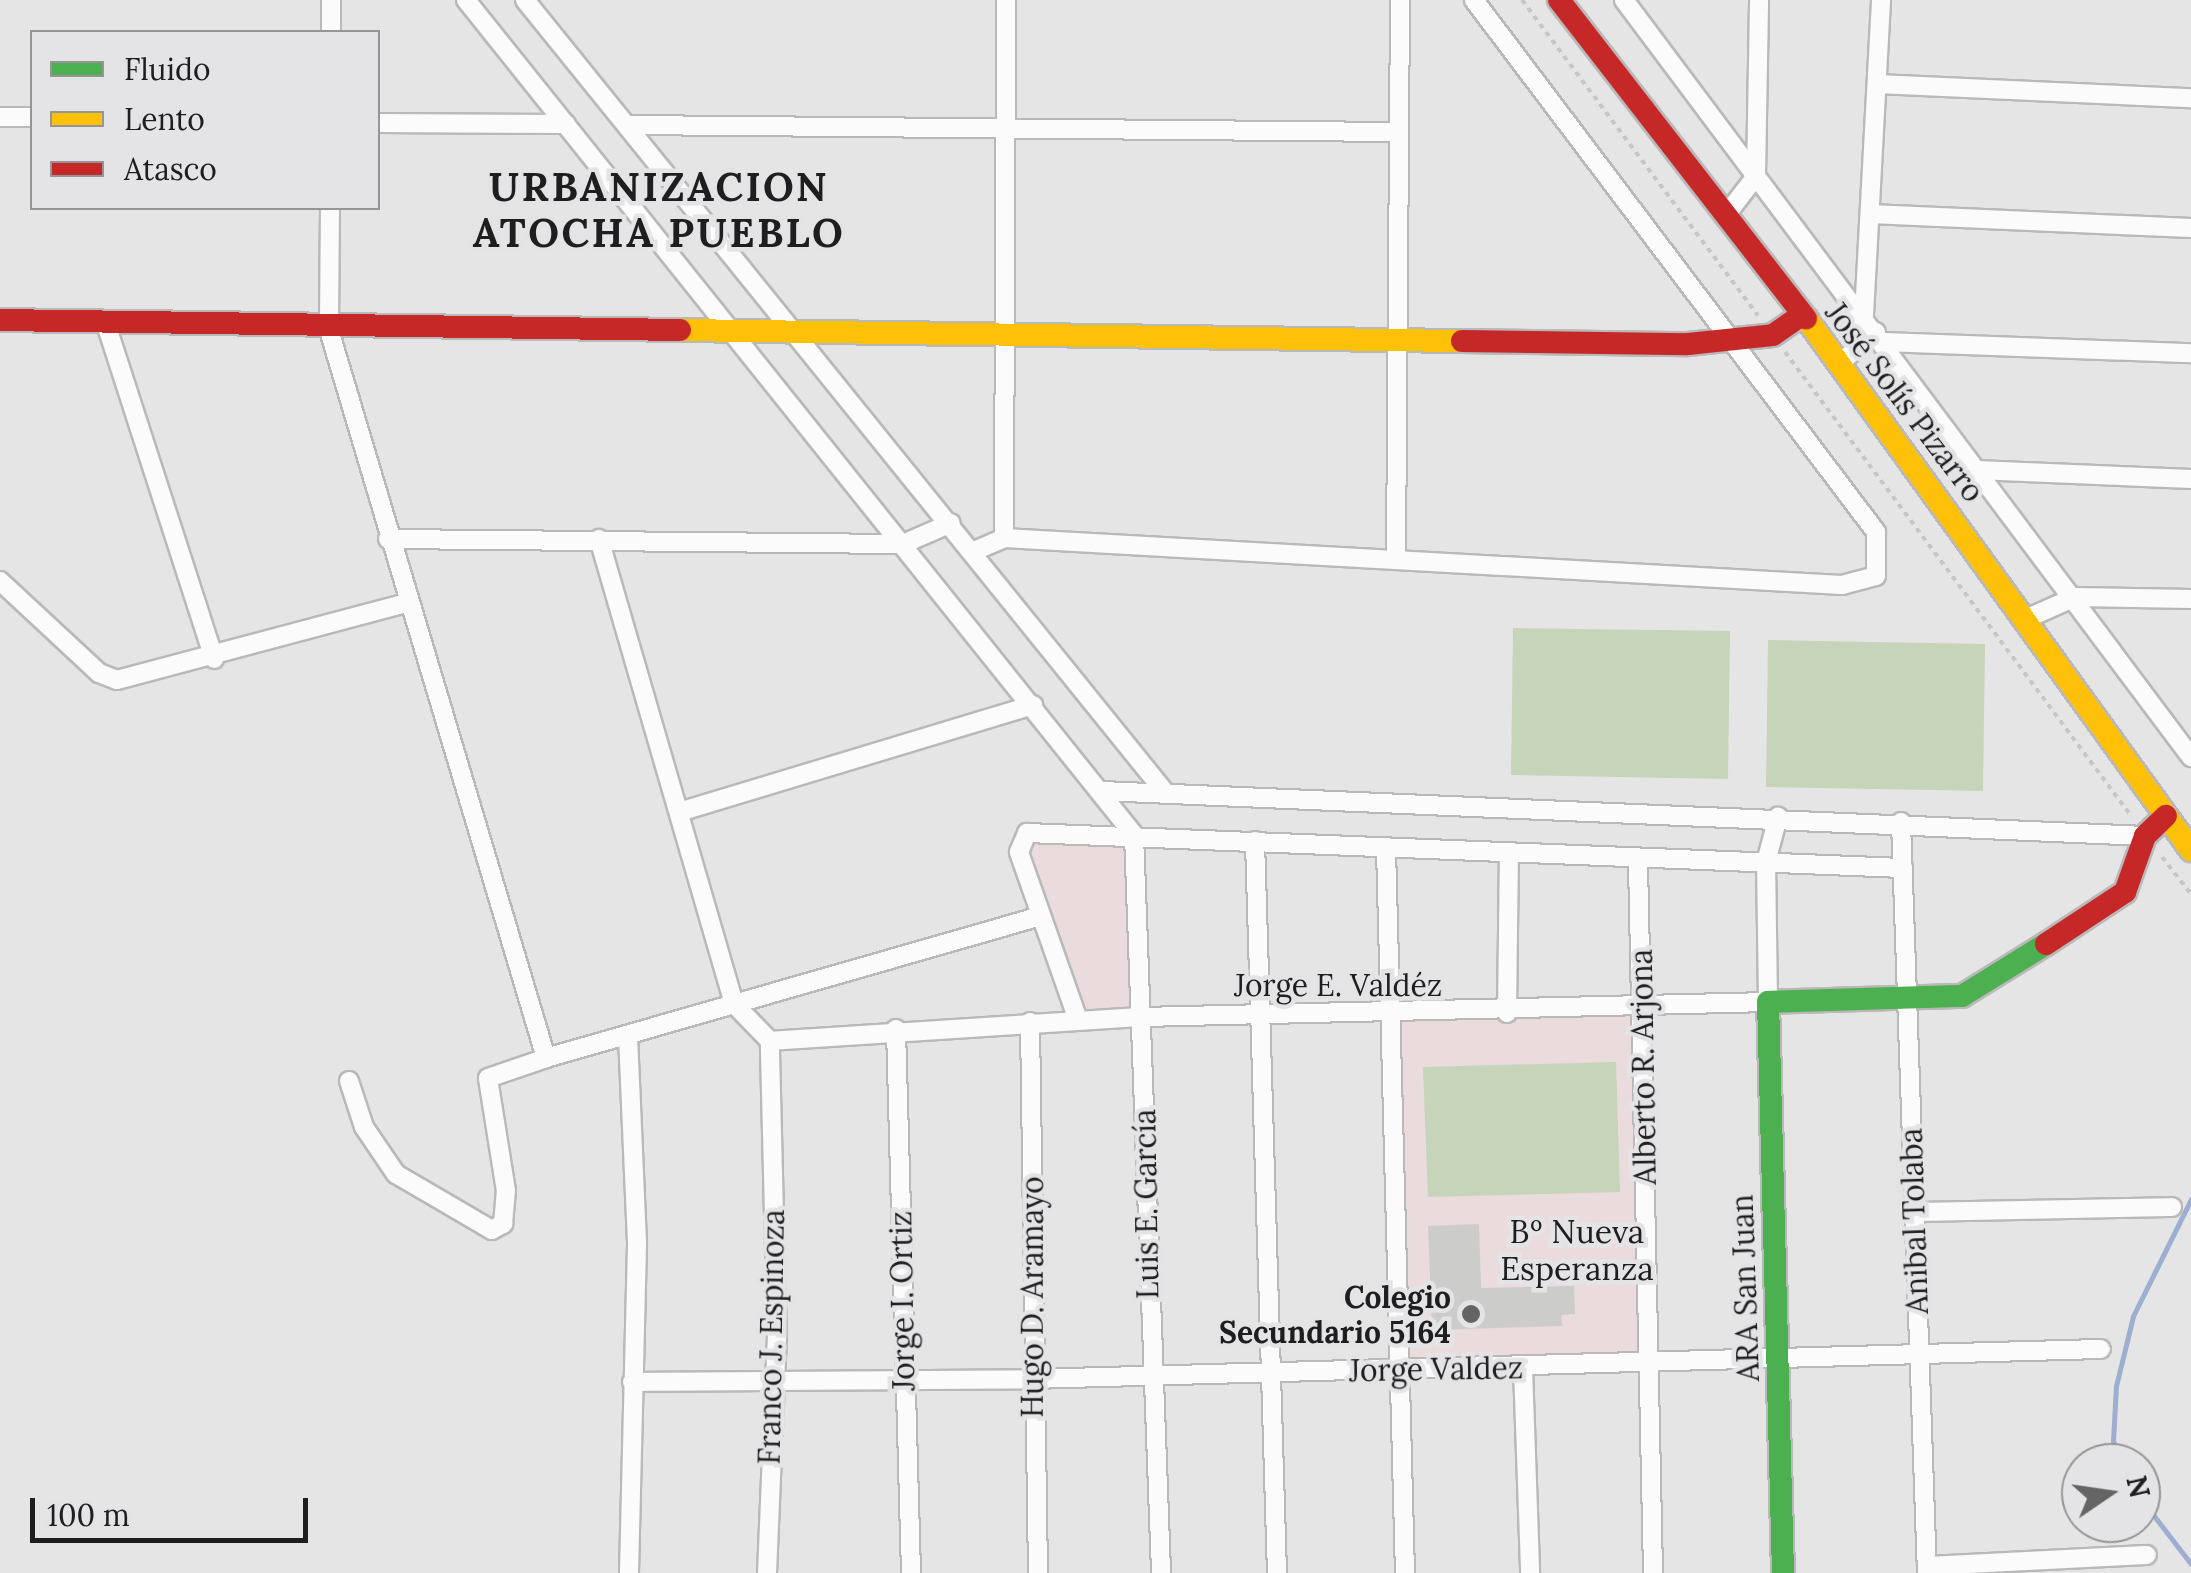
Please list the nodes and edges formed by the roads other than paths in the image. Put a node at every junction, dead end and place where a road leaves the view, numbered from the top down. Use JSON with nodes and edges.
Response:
{"nodes":[{"id":1,"x":332,"y":0,"type":"edge"},
{"id":2,"x":466,"y":0,"type":"edge"},
{"id":3,"x":525,"y":0,"type":"edge"},
{"id":4,"x":1006,"y":0,"type":"edge"},
{"id":5,"x":1400,"y":0,"type":"edge"},
{"id":6,"x":1474,"y":0,"type":"edge"},
{"id":7,"x":1559,"y":0,"type":"edge"},
{"id":8,"x":1624,"y":0,"type":"edge"},
{"id":9,"x":1759,"y":0,"type":"edge"},
{"id":10,"x":1882,"y":0,"type":"edge"},
{"id":11,"x":332,"y":30,"type":"edge"},
{"id":12,"x":1877,"y":84,"type":"junction"},
{"id":13,"x":2191,"y":98,"type":"edge"},
{"id":14,"x":0,"y":117,"type":"edge"},
{"id":15,"x":30,"y":117,"type":"edge"},
{"id":16,"x":380,"y":122,"type":"edge"},
{"id":17,"x":566,"y":124,"type":"junction"},
{"id":18,"x":627,"y":125,"type":"junction"},
{"id":19,"x":1006,"y":128,"type":"junction"},
{"id":20,"x":1399,"y":132,"type":"junction"},
{"id":21,"x":1756,"y":176,"type":"junction"},
{"id":22,"x":330,"y":210,"type":"edge"},
{"id":23,"x":1870,"y":214,"type":"junction"},
{"id":24,"x":1726,"y":215,"type":"junction"},
{"id":25,"x":2191,"y":228,"type":"edge"},
{"id":26,"x":1802,"y":315,"type":"junction"},
{"id":27,"x":1864,"y":315,"type":"junction"},
{"id":28,"x":0,"y":320,"type":"edge"},
{"id":29,"x":106,"y":324,"type":"junction"},
{"id":30,"x":329,"y":330,"type":"junction"},
{"id":31,"x":736,"y":335,"type":"junction"},
{"id":32,"x":795,"y":336,"type":"junction"},
{"id":33,"x":1880,"y":337,"type":"junction"},
{"id":34,"x":1005,"y":338,"type":"junction"},
{"id":35,"x":1398,"y":338,"type":"junction"},
{"id":36,"x":1730,"y":342,"type":"junction"},
{"id":37,"x":2191,"y":353,"type":"edge"},
{"id":38,"x":1841,"y":362,"type":"junction"},
{"id":39,"x":1976,"y":470,"type":"junction"},
{"id":40,"x":2191,"y":479,"type":"edge"},
{"id":41,"x":951,"y":523,"type":"junction"},
{"id":42,"x":388,"y":538,"type":"junction"},
{"id":43,"x":1004,"y":538,"type":"junction"},
{"id":44,"x":599,"y":539,"type":"junction"},
{"id":45,"x":903,"y":544,"type":"junction"},
{"id":46,"x":974,"y":551,"type":"junction"},
{"id":47,"x":1396,"y":558,"type":"junction"},
{"id":48,"x":0,"y":582,"type":"edge"},
{"id":49,"x":2075,"y":597,"type":"junction"},
{"id":50,"x":2191,"y":599,"type":"edge"},
{"id":51,"x":406,"y":603,"type":"junction"},
{"id":52,"x":2028,"y":618,"type":"junction"},
{"id":53,"x":214,"y":659,"type":"junction"},
{"id":54,"x":1033,"y":705,"type":"junction"},
{"id":55,"x":2191,"y":757,"type":"edge"},
{"id":56,"x":1102,"y":790,"type":"junction"},
{"id":57,"x":1164,"y":791,"type":"junction"},
{"id":58,"x":680,"y":812,"type":"junction"},
{"id":59,"x":2166,"y":816,"type":"junction"},
{"id":60,"x":1778,"y":817,"type":"junction"},
{"id":61,"x":1901,"y":822,"type":"junction"},
{"id":62,"x":1134,"y":835,"type":"junction"},
{"id":63,"x":2145,"y":836,"type":"junction"},
{"id":64,"x":1255,"y":842,"type":"junction"},
{"id":65,"x":1386,"y":848,"type":"junction"},
{"id":66,"x":2191,"y":849,"type":"edge"},
{"id":67,"x":1509,"y":854,"type":"junction"},
{"id":68,"x":1638,"y":862,"type":"junction"},
{"id":69,"x":1766,"y":862,"type":"junction"},
{"id":70,"x":1902,"y":868,"type":"junction"},
{"id":71,"x":1040,"y":916,"type":"junction"},
{"id":72,"x":1908,"y":997,"type":"junction"},
{"id":73,"x":1768,"y":1002,"type":"junction"},
{"id":74,"x":734,"y":1004,"type":"junction"},
{"id":75,"x":1642,"y":1007,"type":"junction"},
{"id":76,"x":1508,"y":1012,"type":"junction"},
{"id":77,"x":1261,"y":1016,"type":"junction"},
{"id":78,"x":1384,"y":1016,"type":"junction"},
{"id":79,"x":1142,"y":1017,"type":"junction"},
{"id":80,"x":1078,"y":1020,"type":"junction"},
{"id":81,"x":1030,"y":1022,"type":"junction"},
{"id":82,"x":896,"y":1028,"type":"junction"},
{"id":83,"x":628,"y":1036,"type":"junction"},
{"id":84,"x":770,"y":1041,"type":"junction"},
{"id":85,"x":546,"y":1058,"type":"junction"},
{"id":86,"x":350,"y":1081,"type":"dead end"},
{"id":87,"x":2172,"y":1207,"type":"dead end"},
{"id":88,"x":1914,"y":1212,"type":"junction"},
{"id":89,"x":2101,"y":1349,"type":"dead end"},
{"id":90,"x":1918,"y":1355,"type":"junction"},
{"id":91,"x":1777,"y":1360,"type":"junction"},
{"id":92,"x":1647,"y":1364,"type":"junction"},
{"id":93,"x":1523,"y":1368,"type":"junction"},
{"id":94,"x":1397,"y":1370,"type":"junction"},
{"id":95,"x":1268,"y":1372,"type":"junction"},
{"id":96,"x":1150,"y":1374,"type":"junction"},
{"id":97,"x":771,"y":1379,"type":"junction"},
{"id":98,"x":903,"y":1380,"type":"junction"},
{"id":99,"x":1032,"y":1380,"type":"junction"},
{"id":100,"x":632,"y":1382,"type":"junction"},
{"id":101,"x":2147,"y":1556,"type":"dead end"},
{"id":102,"x":1927,"y":1570,"type":"edge"},
{"id":103,"x":629,"y":1573,"type":"edge"},
{"id":104,"x":767,"y":1573,"type":"edge"},
{"id":105,"x":911,"y":1573,"type":"edge"},
{"id":106,"x":1038,"y":1573,"type":"edge"},
{"id":107,"x":1161,"y":1573,"type":"edge"},
{"id":108,"x":1277,"y":1573,"type":"edge"},
{"id":109,"x":1405,"y":1573,"type":"edge"},
{"id":110,"x":1530,"y":1573,"type":"edge"},
{"id":111,"x":1653,"y":1573,"type":"edge"},
{"id":112,"x":1783,"y":1573,"type":"edge"}],
"edges":[{"from":1,"to":11,"type":"street"},
{"from":2,"to":17,"type":"street"},
{"from":3,"to":18,"type":"street"},
{"from":4,"to":19,"type":"street"},
{"from":5,"to":20,"type":"street"},
{"from":6,"to":36,"type":"street"},
{"from":7,"to":24,"type":"street","name":"José Solís Pizarro"},
{"from":8,"to":21,"type":"street"},
{"from":9,"to":21,"type":"street"},
{"from":10,"to":12,"type":"street"},
{"from":12,"to":13,"type":"street"},
{"from":12,"to":23,"type":"street"},
{"from":14,"to":15,"type":"street"},
{"from":16,"to":17,"type":"street"},
{"from":17,"to":31,"type":"street"},
{"from":18,"to":19,"type":"street"},
{"from":18,"to":32,"type":"street"},
{"from":19,"to":20,"type":"street"},
{"from":19,"to":34,"type":"street"},
{"from":20,"to":35,"type":"street"},
{"from":21,"to":24,"type":"street"},
{"from":21,"to":27,"type":"street"},
{"from":22,"to":30,"type":"street"},
{"from":23,"to":25,"type":"street"},
{"from":23,"to":27,"type":"street"},
{"from":24,"to":26,"type":"street","name":"José Solís Pizarro"},
{"from":26,"to":36,"type":"street"},
{"from":26,"to":38,"type":"street","name":"José Solís Pizarro"},
{"from":27,"to":33,"type":"street"},
{"from":28,"to":29,"type":"street"},
{"from":29,"to":30,"type":"street"},
{"from":29,"to":53,"type":"street"},
{"from":30,"to":31,"type":"street"},
{"from":30,"to":42,"type":"street"},
{"from":31,"to":32,"type":"street"},
{"from":31,"to":45,"type":"street"},
{"from":32,"to":34,"type":"street"},
{"from":32,"to":41,"type":"street"},
{"from":33,"to":37,"type":"street"},
{"from":33,"to":38,"type":"street"},
{"from":33,"to":39,"type":"street"},
{"from":34,"to":35,"type":"street"},
{"from":34,"to":43,"type":"street"},
{"from":35,"to":36,"type":"street"},
{"from":35,"to":47,"type":"street"},
{"from":36,"to":47,"type":"street"},
{"from":38,"to":52,"type":"street","name":"José Solís Pizarro"},
{"from":39,"to":40,"type":"street"},
{"from":39,"to":49,"type":"street"},
{"from":41,"to":45,"type":"street"},
{"from":41,"to":46,"type":"street"},
{"from":42,"to":44,"type":"street"},
{"from":42,"to":51,"type":"street"},
{"from":43,"to":46,"type":"street"},
{"from":43,"to":47,"type":"street"},
{"from":44,"to":45,"type":"street"},
{"from":44,"to":58,"type":"street"},
{"from":45,"to":54,"type":"street"},
{"from":46,"to":57,"type":"street"},
{"from":48,"to":53,"type":"street"},
{"from":49,"to":50,"type":"street"},
{"from":49,"to":52,"type":"street"},
{"from":49,"to":55,"type":"street"},
{"from":51,"to":53,"type":"street"},
{"from":51,"to":85,"type":"street"},
{"from":52,"to":59,"type":"street","name":"José Solís Pizarro"},
{"from":54,"to":56,"type":"street"},
{"from":54,"to":58,"type":"street"},
{"from":56,"to":57,"type":"street"},
{"from":56,"to":62,"type":"street"},
{"from":57,"to":60,"type":"street"},
{"from":58,"to":74,"type":"street"},
{"from":59,"to":63,"type":"street"},
{"from":59,"to":66,"type":"street","name":"José Solís Pizarro"},
{"from":60,"to":61,"type":"street"},
{"from":60,"to":69,"type":"street"},
{"from":61,"to":63,"type":"street"},
{"from":61,"to":70,"type":"street","name":"Anibal Tolaba"},
{"from":62,"to":64,"type":"street"},
{"from":62,"to":71,"type":"street"},
{"from":62,"to":79,"type":"street","name":"Luis E. García"},
{"from":63,"to":72,"type":"street","name":"Jorge E. Valdéz"},
{"from":64,"to":65,"type":"street"},
{"from":64,"to":77,"type":"street"},
{"from":65,"to":67,"type":"street"},
{"from":65,"to":78,"type":"street"},
{"from":67,"to":68,"type":"street"},
{"from":67,"to":76,"type":"street"},
{"from":68,"to":69,"type":"street"},
{"from":68,"to":75,"type":"street","name":"Alberto R. Arjona"},
{"from":69,"to":70,"type":"street"},
{"from":69,"to":73,"type":"street"},
{"from":70,"to":72,"type":"street","name":"Anibal Tolaba"},
{"from":71,"to":74,"type":"street"},
{"from":71,"to":80,"type":"street"},
{"from":72,"to":73,"type":"street","name":"Jorge E. Valdéz"},
{"from":72,"to":88,"type":"street","name":"Anibal Tolaba"},
{"from":73,"to":75,"type":"street","name":"Jorge E. Valdéz"},
{"from":73,"to":91,"type":"street","name":"ARA San Juan"},
{"from":74,"to":83,"type":"street"},
{"from":74,"to":84,"type":"street"},
{"from":75,"to":76,"type":"street","name":"Jorge E. Valdéz"},
{"from":75,"to":92,"type":"street","name":"Alberto R. Arjona"},
{"from":76,"to":78,"type":"street","name":"Jorge E. Valdéz"},
{"from":77,"to":78,"type":"street","name":"Jorge E. Valdéz"},
{"from":77,"to":79,"type":"street","name":"Jorge E. Valdéz"},
{"from":77,"to":95,"type":"street"},
{"from":78,"to":94,"type":"street"},
{"from":79,"to":80,"type":"street","name":"Jorge E. Valdéz"},
{"from":79,"to":96,"type":"street","name":"Luis E. García"},
{"from":80,"to":81,"type":"street","name":"Jorge E. Valdéz"},
{"from":81,"to":82,"type":"street","name":"Jorge E. Valdéz"},
{"from":81,"to":99,"type":"street","name":"Hugo D. Aramayo"},
{"from":82,"to":84,"type":"street","name":"Jorge E. Valdéz"},
{"from":82,"to":98,"type":"street","name":"Jorge I. Ortiz"},
{"from":83,"to":85,"type":"street"},
{"from":83,"to":100,"type":"street"},
{"from":84,"to":97,"type":"street","name":"Franco J. Espinoza"},
{"from":85,"to":86,"type":"street"},
{"from":87,"to":88,"type":"street"},
{"from":88,"to":90,"type":"street","name":"Anibal Tolaba"},
{"from":89,"to":90,"type":"street","name":"Jorge Valdez"},
{"from":90,"to":91,"type":"street","name":"Jorge Valdez"},
{"from":90,"to":102,"type":"street","name":"Anibal Tolaba"},
{"from":91,"to":92,"type":"street","name":"Jorge Valdez"},
{"from":91,"to":112,"type":"street","name":"ARA San Juan"},
{"from":92,"to":93,"type":"street","name":"Jorge Valdez"},
{"from":92,"to":111,"type":"street","name":"Alberto R. Arjona"},
{"from":93,"to":94,"type":"street","name":"Jorge Valdez"},
{"from":93,"to":110,"type":"street"},
{"from":94,"to":95,"type":"street","name":"Jorge Valdez"},
{"from":94,"to":109,"type":"street"},
{"from":95,"to":96,"type":"street","name":"Jorge Valdez"},
{"from":95,"to":108,"type":"street"},
{"from":96,"to":99,"type":"street","name":"Jorge Valdez"},
{"from":96,"to":107,"type":"street","name":"Luis E. García"},
{"from":97,"to":98,"type":"street","name":"Jorge Valdez"},
{"from":97,"to":100,"type":"street","name":"Jorge Valdez"},
{"from":97,"to":104,"type":"street","name":"Franco J. Espinoza"},
{"from":98,"to":99,"type":"street","name":"Jorge Valdez"},
{"from":98,"to":105,"type":"street","name":"Jorge I. Ortiz"},
{"from":99,"to":106,"type":"street","name":"Hugo D. Aramayo"},
{"from":100,"to":103,"type":"street"},
{"from":101,"to":102,"type":"street"}]}
